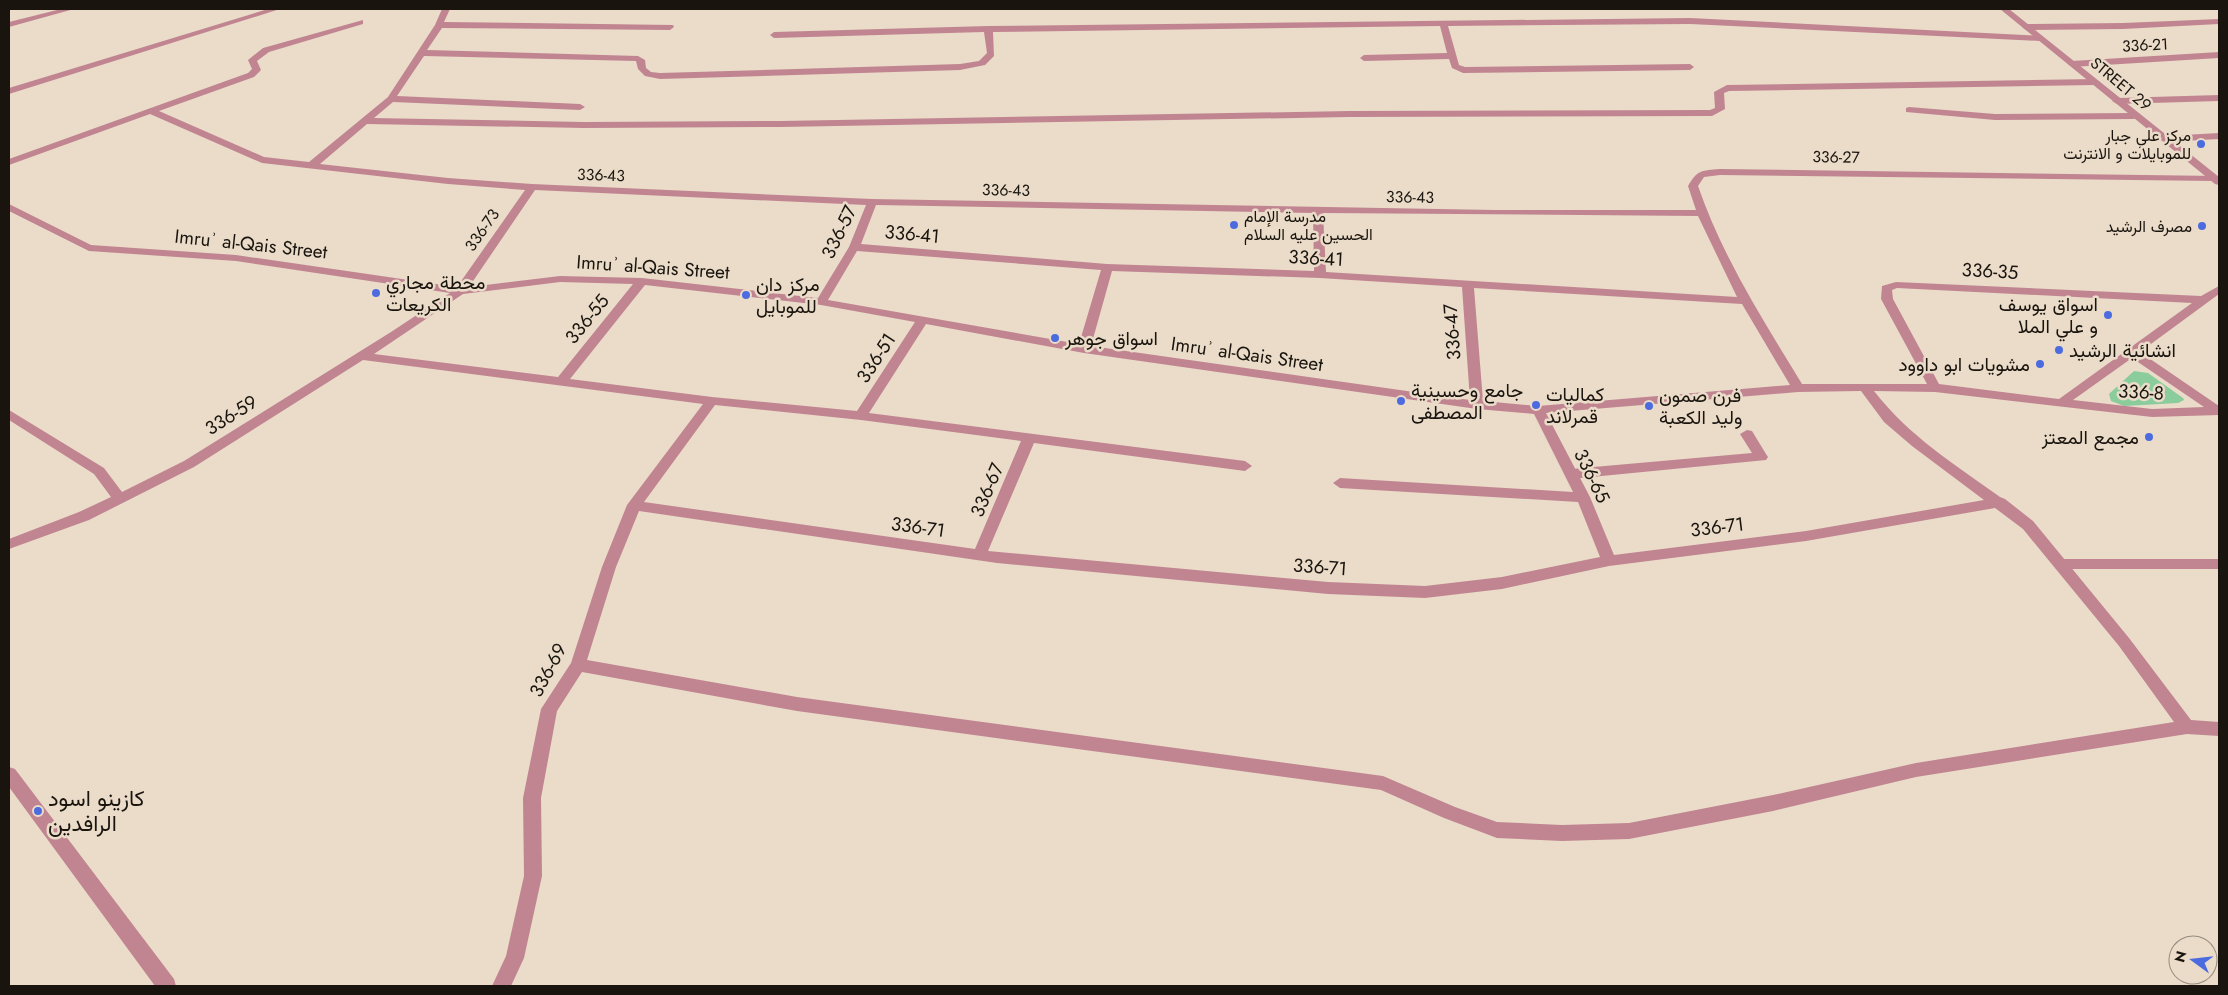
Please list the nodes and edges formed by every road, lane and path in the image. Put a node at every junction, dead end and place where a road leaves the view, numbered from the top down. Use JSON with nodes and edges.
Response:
{"nodes":[{"id":1,"x":70,"y":9,"type":"edge"},
{"id":2,"x":276,"y":9,"type":"edge"},
{"id":3,"x":446,"y":9,"type":"edge"},
{"id":4,"x":2004,"y":9,"type":"edge"},
{"id":5,"x":2219,"y":21,"type":"edge"},
{"id":6,"x":360,"y":22,"type":"dead end"},
{"id":7,"x":1443,"y":23,"type":"junction"},
{"id":8,"x":9,"y":25,"type":"edge"},
{"id":9,"x":439,"y":26,"type":"junction"},
{"id":10,"x":670,"y":27,"type":"dead end"},
{"id":11,"x":2026,"y":27,"type":"junction"},
{"id":12,"x":988,"y":29,"type":"junction"},
{"id":13,"x":774,"y":35,"type":"dead end"},
{"id":14,"x":2040,"y":38,"type":"junction"},
{"id":15,"x":422,"y":53,"type":"junction"},
{"id":16,"x":2219,"y":55,"type":"edge"},
{"id":17,"x":1452,"y":56,"type":"junction"},
{"id":18,"x":1364,"y":58,"type":"dead end"},
{"id":19,"x":2072,"y":64,"type":"junction"},
{"id":20,"x":1690,"y":67,"type":"dead end"},
{"id":21,"x":2094,"y":82,"type":"junction"},
{"id":22,"x":9,"y":92,"type":"edge"},
{"id":23,"x":2219,"y":98,"type":"edge"},
{"id":24,"x":391,"y":99,"type":"junction"},
{"id":25,"x":2117,"y":101,"type":"junction"},
{"id":26,"x":580,"y":107,"type":"dead end"},
{"id":27,"x":1909,"y":110,"type":"dead end"},
{"id":28,"x":150,"y":111,"type":"junction"},
{"id":29,"x":2134,"y":116,"type":"junction"},
{"id":30,"x":367,"y":121,"type":"junction"},
{"id":31,"x":2219,"y":136,"type":"edge"},
{"id":32,"x":2165,"y":139,"type":"junction"},
{"id":33,"x":9,"y":162,"type":"edge"},
{"id":34,"x":311,"y":166,"type":"junction"},
{"id":35,"x":2216,"y":180,"type":"edge"},
{"id":36,"x":532,"y":188,"type":"junction"},
{"id":37,"x":872,"y":202,"type":"junction"},
{"id":38,"x":9,"y":207,"type":"edge"},
{"id":39,"x":1318,"y":210,"type":"junction"},
{"id":40,"x":1701,"y":213,"type":"junction"},
{"id":41,"x":854,"y":247,"type":"junction"},
{"id":42,"x":1107,"y":267,"type":"junction"},
{"id":43,"x":1320,"y":275,"type":"junction"},
{"id":44,"x":642,"y":281,"type":"junction"},
{"id":45,"x":1468,"y":285,"type":"junction"},
{"id":46,"x":460,"y":291,"type":"junction"},
{"id":47,"x":2214,"y":295,"type":"edge"},
{"id":48,"x":1746,"y":301,"type":"junction"},
{"id":49,"x":821,"y":302,"type":"junction"},
{"id":50,"x":922,"y":321,"type":"junction"},
{"id":51,"x":1084,"y":349,"type":"junction"},
{"id":52,"x":2132,"y":352,"type":"junction"},
{"id":53,"x":360,"y":356,"type":"junction"},
{"id":54,"x":562,"y":382,"type":"junction"},
{"id":55,"x":1864,"y":387,"type":"junction"},
{"id":56,"x":1798,"y":388,"type":"junction"},
{"id":57,"x":1935,"y":388,"type":"junction"},
{"id":58,"x":712,"y":401,"type":"junction"},
{"id":59,"x":2061,"y":403,"type":"junction"},
{"id":60,"x":1476,"y":405,"type":"junction"},
{"id":61,"x":1538,"y":410,"type":"junction"},
{"id":62,"x":2218,"y":411,"type":"edge"},
{"id":63,"x":9,"y":414,"type":"edge"},
{"id":64,"x":861,"y":416,"type":"junction"},
{"id":65,"x":1747,"y":434,"type":"dead end"},
{"id":66,"x":1029,"y":439,"type":"junction"},
{"id":67,"x":1244,"y":466,"type":"dead end"},
{"id":68,"x":1571,"y":474,"type":"junction"},
{"id":69,"x":1340,"y":483,"type":"dead end"},
{"id":70,"x":1583,"y":497,"type":"junction"},
{"id":71,"x":120,"y":499,"type":"junction"},
{"id":72,"x":2000,"y":502,"type":"junction"},
{"id":73,"x":634,"y":505,"type":"junction"},
{"id":74,"x":9,"y":544,"type":"edge"},
{"id":75,"x":979,"y":556,"type":"junction"},
{"id":76,"x":1609,"y":561,"type":"junction"},
{"id":77,"x":2060,"y":564,"type":"junction"},
{"id":78,"x":2219,"y":564,"type":"edge"},
{"id":79,"x":578,"y":665,"type":"junction"},
{"id":80,"x":2188,"y":727,"type":"junction"},
{"id":81,"x":2219,"y":729,"type":"edge"},
{"id":82,"x":9,"y":774,"type":"edge"},
{"id":83,"x":167,"y":986,"type":"edge"},
{"id":84,"x":501,"y":986,"type":"edge"}],
"edges":[{"from":1,"to":8,"type":"street"},
{"from":2,"to":22,"type":"street"},
{"from":3,"to":9,"type":"street"},
{"from":4,"to":11,"type":"street","name":"STREET 29"},
{"from":5,"to":11,"type":"street"},
{"from":6,"to":28,"type":"street"},
{"from":7,"to":12,"type":"street"},
{"from":7,"to":14,"type":"street"},
{"from":7,"to":17,"type":"street"},
{"from":9,"to":10,"type":"street"},
{"from":9,"to":15,"type":"street"},
{"from":11,"to":14,"type":"street","name":"STREET 29"},
{"from":12,"to":13,"type":"street"},
{"from":12,"to":15,"type":"street"},
{"from":14,"to":19,"type":"street","name":"STREET 29"},
{"from":15,"to":24,"type":"street"},
{"from":16,"to":19,"type":"street","name":"336-21"},
{"from":17,"to":18,"type":"street"},
{"from":17,"to":20,"type":"street"},
{"from":19,"to":21,"type":"street","name":"STREET 29"},
{"from":21,"to":25,"type":"street","name":"STREET 29"},
{"from":21,"to":30,"type":"street"},
{"from":23,"to":25,"type":"street"},
{"from":24,"to":26,"type":"street"},
{"from":24,"to":30,"type":"street"},
{"from":25,"to":29,"type":"street","name":"STREET 29"},
{"from":27,"to":29,"type":"street"},
{"from":28,"to":33,"type":"street"},
{"from":28,"to":34,"type":"street","name":"336-43"},
{"from":29,"to":32,"type":"street","name":"STREET 29"},
{"from":30,"to":34,"type":"street"},
{"from":31,"to":32,"type":"street"},
{"from":32,"to":35,"type":"street","name":"STREET 29"},
{"from":34,"to":36,"type":"street","name":"336-43"},
{"from":35,"to":40,"type":"street","name":"336-27"},
{"from":36,"to":37,"type":"street","name":"336-43"},
{"from":36,"to":46,"type":"street","name":"336-73"},
{"from":37,"to":39,"type":"street","name":"336-43"},
{"from":37,"to":41,"type":"street","name":"336-57"},
{"from":38,"to":46,"type":"street","name":"Imruʾ al-Qais Street"},
{"from":39,"to":40,"type":"street","name":"336-43"},
{"from":39,"to":43,"type":"street"},
{"from":40,"to":48,"type":"street","name":"336-27"},
{"from":41,"to":42,"type":"street","name":"336-41"},
{"from":41,"to":49,"type":"street","name":"336-57"},
{"from":42,"to":43,"type":"street","name":"336-41"},
{"from":42,"to":51,"type":"street"},
{"from":43,"to":45,"type":"street","name":"336-41"},
{"from":44,"to":46,"type":"street","name":"Imruʾ al-Qais Street"},
{"from":44,"to":49,"type":"street","name":"Imruʾ al-Qais Street"},
{"from":44,"to":54,"type":"street","name":"336-55"},
{"from":45,"to":48,"type":"street","name":"336-41"},
{"from":45,"to":60,"type":"street","name":"336-47"},
{"from":46,"to":53,"type":"street","name":"336-59"},
{"from":47,"to":52,"type":"street"},
{"from":47,"to":57,"type":"street","name":"336-35"},
{"from":48,"to":56,"type":"street","name":"336-27"},
{"from":49,"to":50,"type":"street","name":"Imruʾ al-Qais Street"},
{"from":50,"to":51,"type":"street","name":"Imruʾ al-Qais Street"},
{"from":50,"to":64,"type":"street","name":"336-51"},
{"from":51,"to":60,"type":"street","name":"Imruʾ al-Qais Street"},
{"from":52,"to":59,"type":"street"},
{"from":52,"to":62,"type":"street"},
{"from":53,"to":54,"type":"street"},
{"from":53,"to":71,"type":"street","name":"336-59"},
{"from":54,"to":58,"type":"street"},
{"from":55,"to":56,"type":"street","name":"Imruʾ al-Qais Street"},
{"from":55,"to":57,"type":"street","name":"Imruʾ al-Qais Street"},
{"from":55,"to":72,"type":"street"},
{"from":56,"to":61,"type":"street","name":"Imruʾ al-Qais Street"},
{"from":57,"to":59,"type":"street","name":"Imruʾ al-Qais Street"},
{"from":58,"to":64,"type":"street"},
{"from":58,"to":73,"type":"street","name":"336-69"},
{"from":59,"to":62,"type":"street","name":"336-8"},
{"from":60,"to":61,"type":"street","name":"Imruʾ al-Qais Street"},
{"from":61,"to":68,"type":"street","name":"336-65"},
{"from":63,"to":71,"type":"street"},
{"from":64,"to":66,"type":"street"},
{"from":65,"to":68,"type":"street"},
{"from":66,"to":67,"type":"street"},
{"from":66,"to":75,"type":"street","name":"336-67"},
{"from":68,"to":70,"type":"street","name":"336-65"},
{"from":69,"to":70,"type":"street"},
{"from":70,"to":76,"type":"street","name":"336-65"},
{"from":71,"to":74,"type":"street","name":"336-59"},
{"from":72,"to":76,"type":"street","name":"336-71"},
{"from":72,"to":77,"type":"street"},
{"from":73,"to":75,"type":"street","name":"336-71"},
{"from":73,"to":79,"type":"street","name":"336-69"},
{"from":75,"to":76,"type":"street","name":"336-71"},
{"from":77,"to":78,"type":"street"},
{"from":77,"to":80,"type":"street"},
{"from":79,"to":80,"type":"street"},
{"from":79,"to":84,"type":"street","name":"336-69"},
{"from":80,"to":81,"type":"street"},
{"from":82,"to":83,"type":"street"}]}
